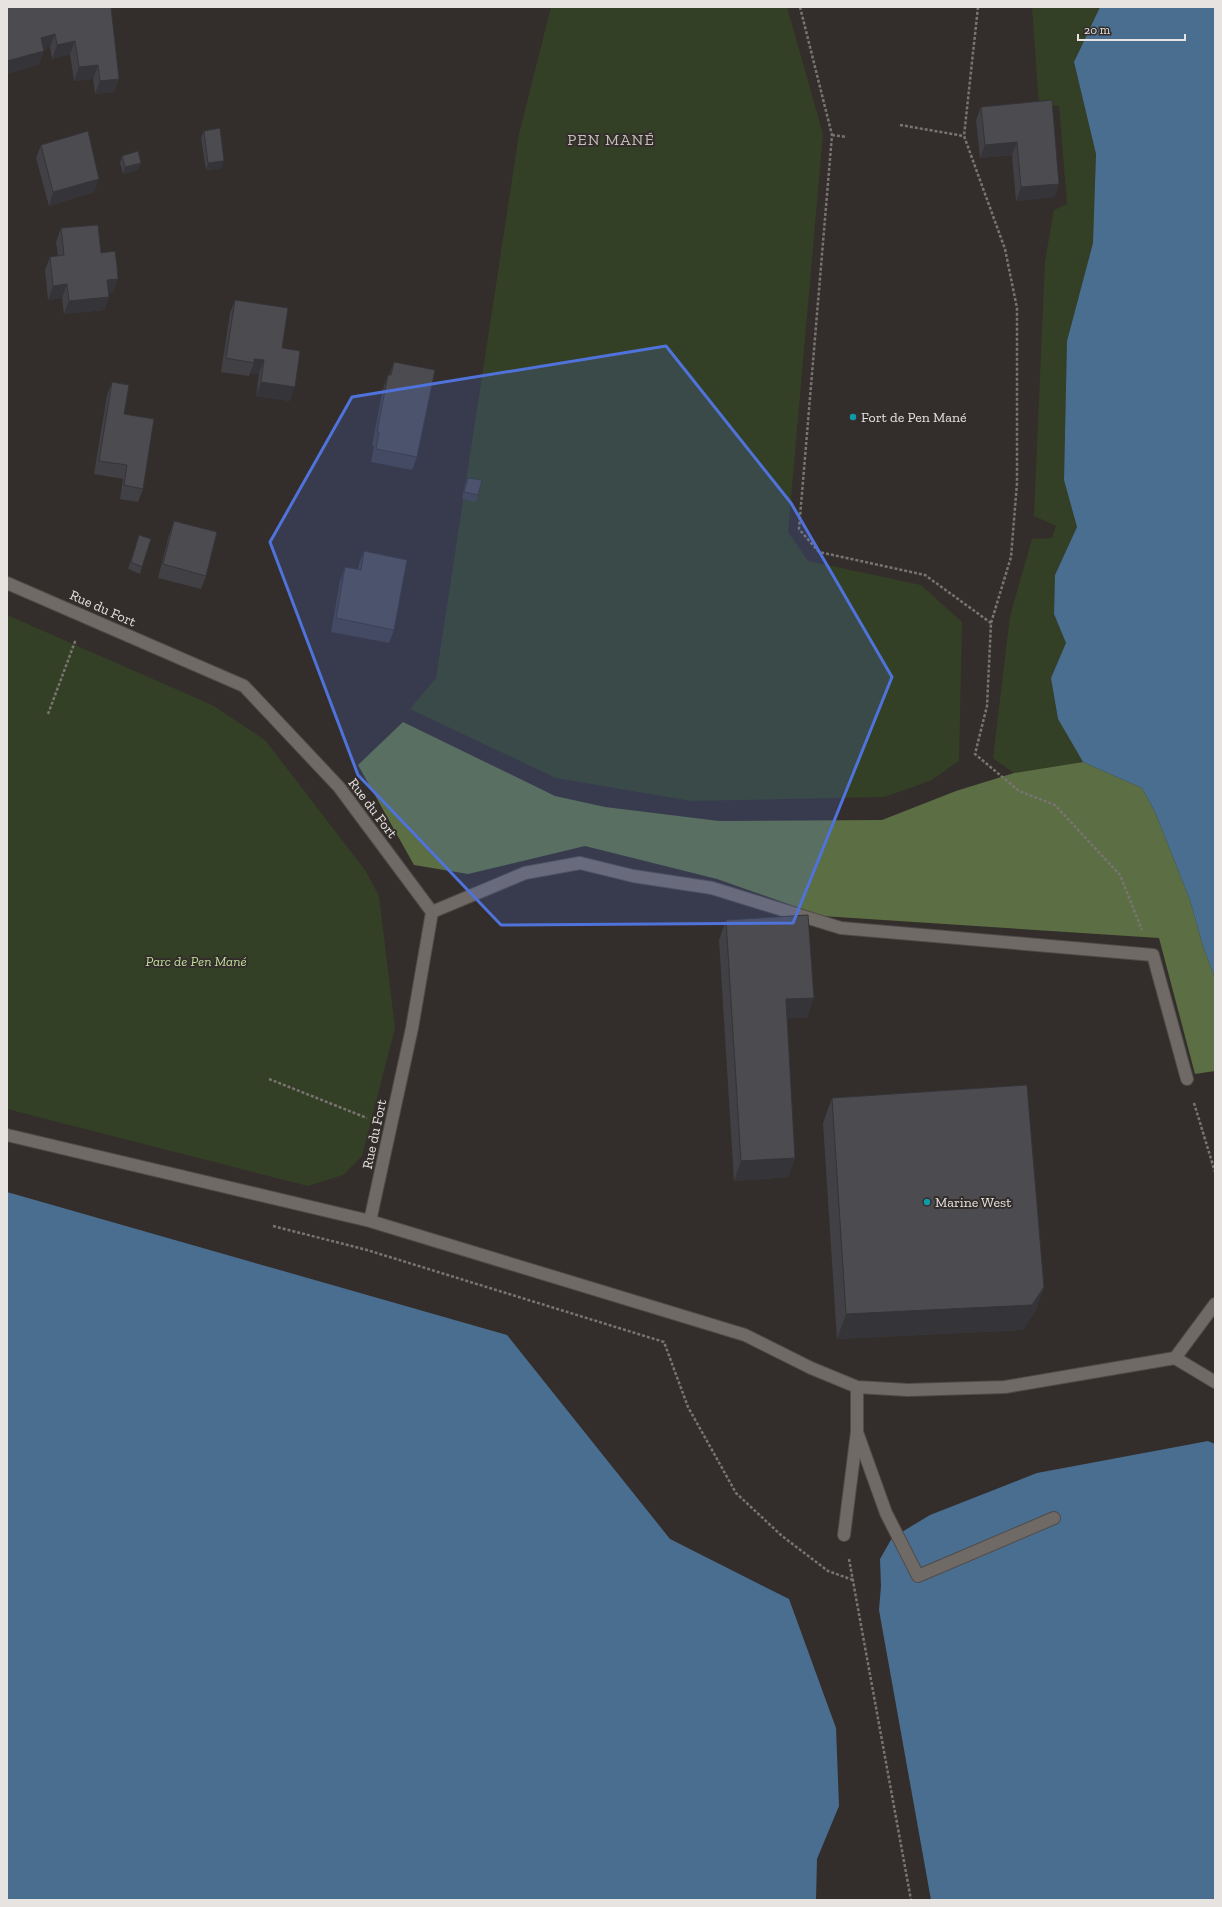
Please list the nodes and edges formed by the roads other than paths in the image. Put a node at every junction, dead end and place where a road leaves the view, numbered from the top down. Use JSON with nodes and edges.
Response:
{"nodes":[{"id":1,"x":7,"y":583,"type":"edge"},
{"id":2,"x":432,"y":912,"type":"junction"},
{"id":3,"x":1187,"y":1079,"type":"road end"},
{"id":4,"x":7,"y":1135,"type":"edge"},
{"id":5,"x":370,"y":1221,"type":"junction"},
{"id":6,"x":1215,"y":1304,"type":"edge"},
{"id":7,"x":1175,"y":1358,"type":"junction"},
{"id":8,"x":1215,"y":1382,"type":"edge"},
{"id":9,"x":857,"y":1387,"type":"junction"},
{"id":10,"x":857,"y":1432,"type":"junction"},
{"id":11,"x":1054,"y":1518,"type":"dead end"},
{"id":12,"x":844,"y":1535,"type":"road end"}],
"edges":[{"from":1,"to":2,"type":"street","name":"Rue du Fort"},
{"from":2,"to":3,"type":"street"},
{"from":2,"to":5,"type":"street","name":"Rue du Fort"},
{"from":4,"to":5,"type":"street"},
{"from":5,"to":9,"type":"street"},
{"from":6,"to":7,"type":"street"},
{"from":7,"to":8,"type":"street"},
{"from":7,"to":9,"type":"street"},
{"from":9,"to":10,"type":"street"},
{"from":10,"to":11,"type":"street"},
{"from":10,"to":12,"type":"street"}]}
